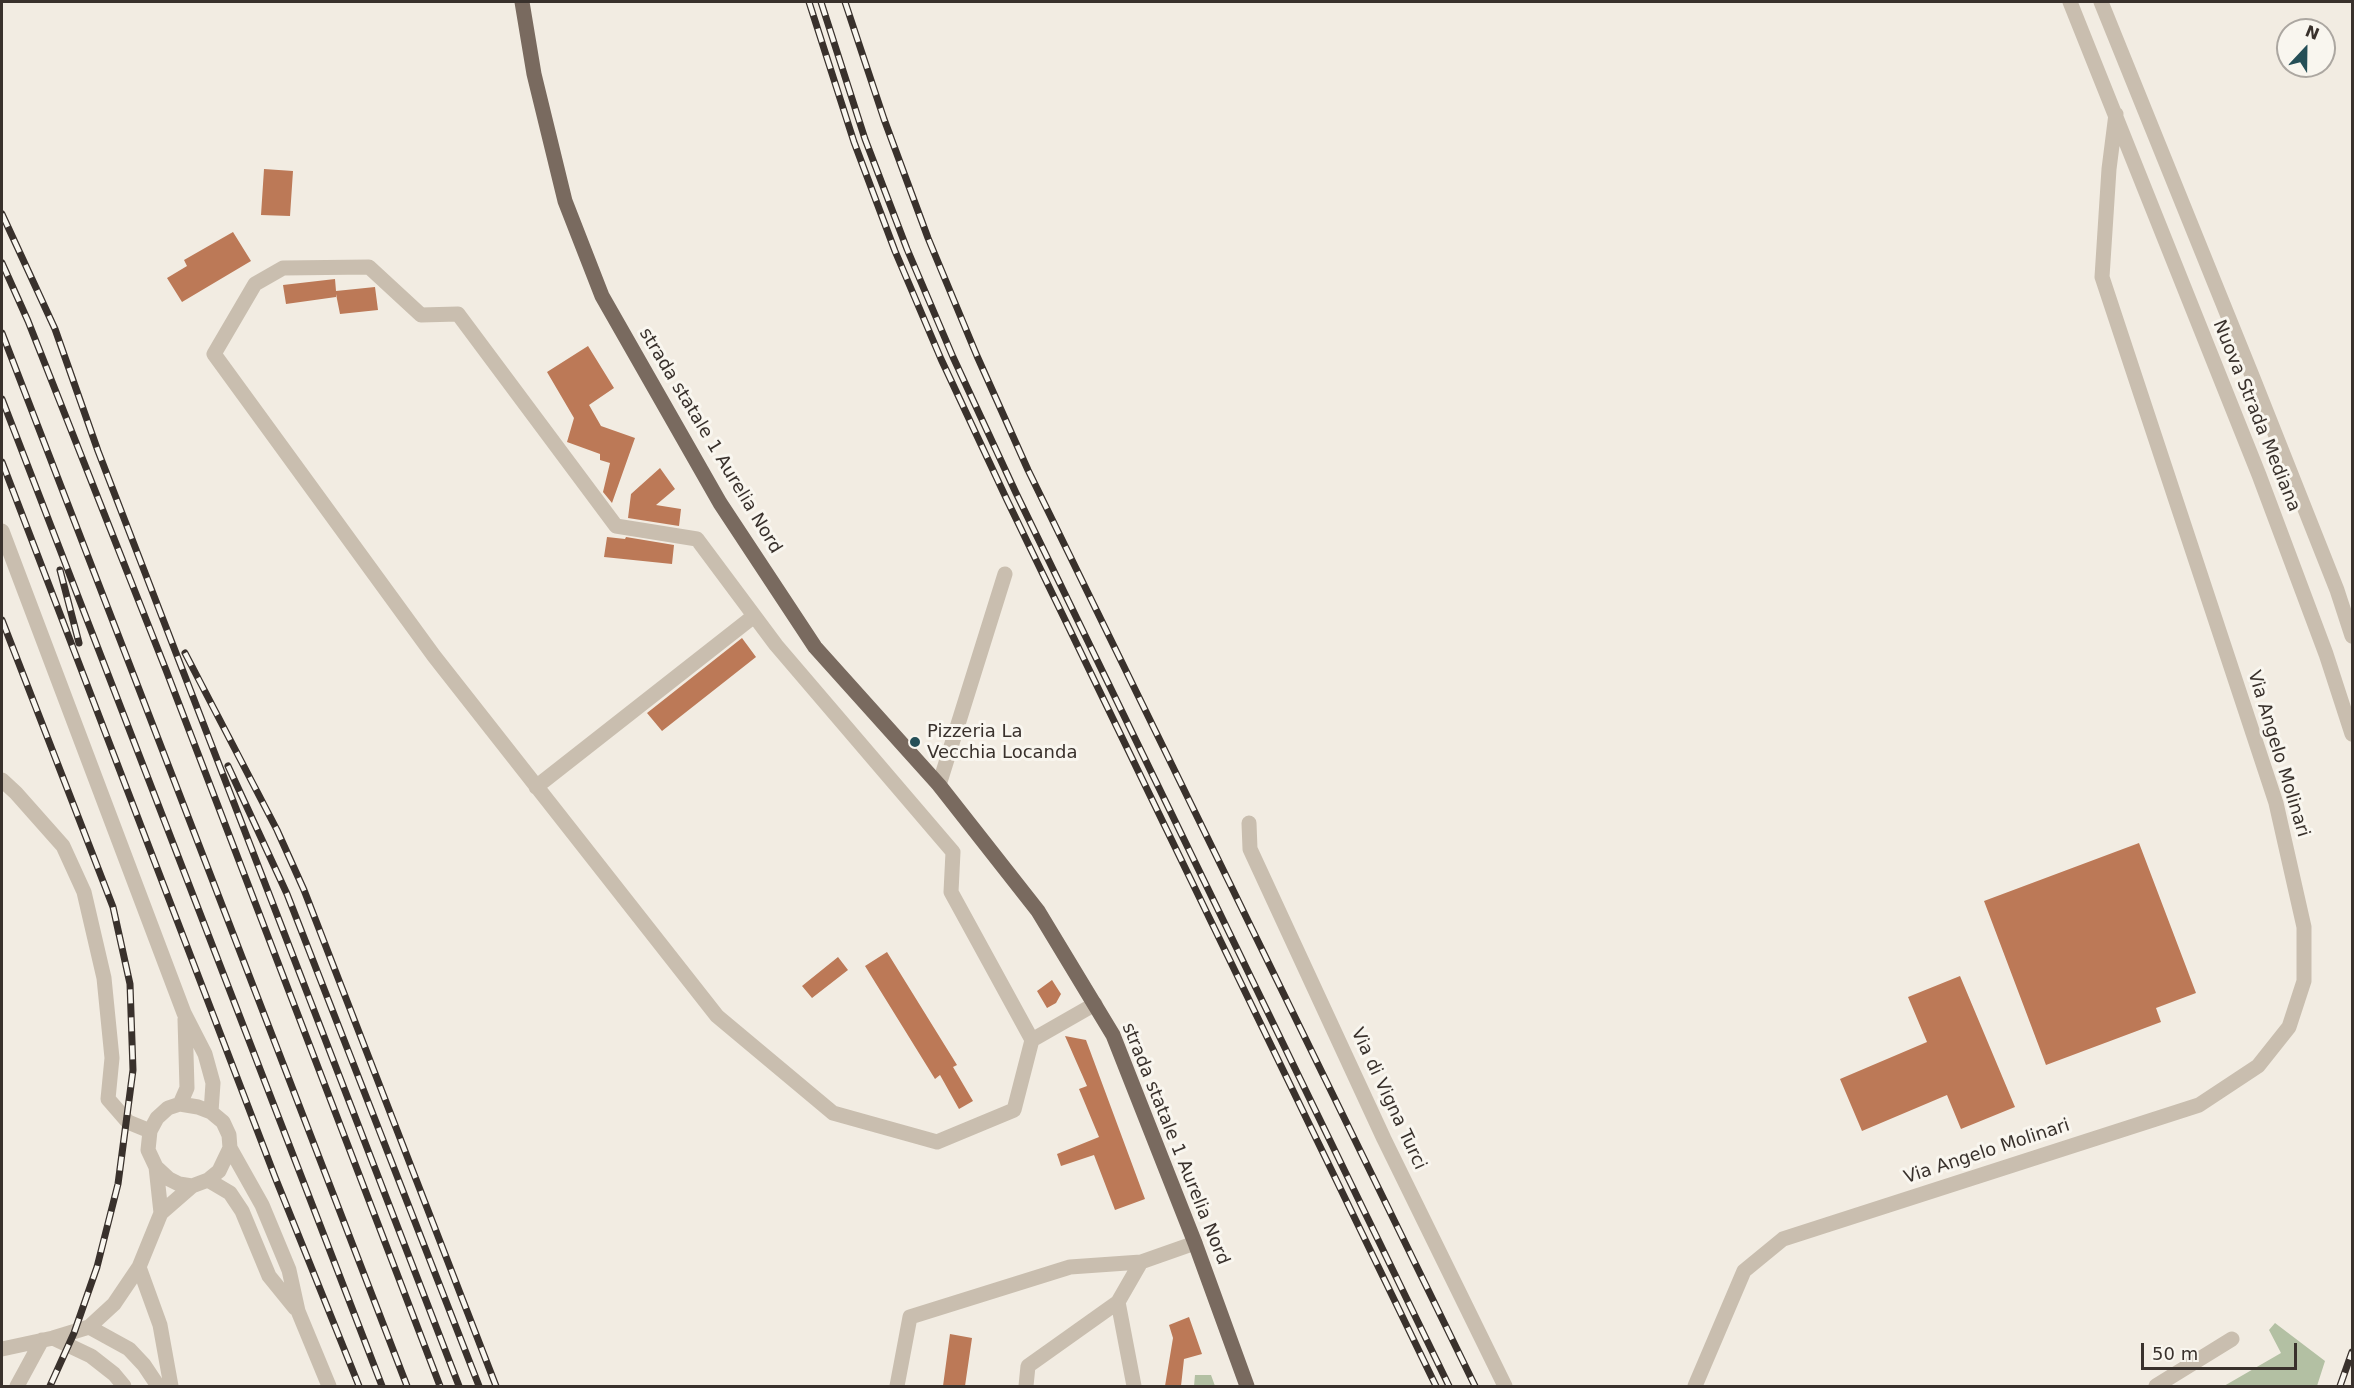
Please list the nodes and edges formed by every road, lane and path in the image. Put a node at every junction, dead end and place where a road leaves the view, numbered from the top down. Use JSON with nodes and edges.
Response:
{"nodes":[{"id":1,"x":522,"y":2,"type":"edge"},
{"id":2,"x":2070,"y":2,"type":"edge"},
{"id":3,"x":2101,"y":2,"type":"edge"},
{"id":4,"x":2116,"y":114,"type":"junction"},
{"id":5,"x":2,"y":531,"type":"edge"},
{"id":6,"x":1005,"y":574,"type":"dead end"},
{"id":7,"x":754,"y":616,"type":"junction"},
{"id":8,"x":2352,"y":636,"type":"edge"},
{"id":9,"x":2352,"y":734,"type":"edge"},
{"id":10,"x":2,"y":780,"type":"edge"},
{"id":11,"x":939,"y":785,"type":"junction"},
{"id":12,"x":536,"y":787,"type":"junction"},
{"id":13,"x":1249,"y":824,"type":"dead end"},
{"id":14,"x":1095,"y":1004,"type":"junction"},
{"id":15,"x":184,"y":1012,"type":"junction"},
{"id":16,"x":1032,"y":1040,"type":"junction"},
{"id":17,"x":180,"y":1104,"type":"junction"},
{"id":18,"x":211,"y":1112,"type":"junction"},
{"id":19,"x":150,"y":1131,"type":"junction"},
{"id":20,"x":230,"y":1148,"type":"junction"},
{"id":21,"x":156,"y":1167,"type":"junction"},
{"id":22,"x":208,"y":1180,"type":"junction"},
{"id":23,"x":192,"y":1186,"type":"junction"},
{"id":24,"x":161,"y":1213,"type":"junction"},
{"id":25,"x":1196,"y":1242,"type":"junction"},
{"id":26,"x":1141,"y":1262,"type":"junction"},
{"id":27,"x":139,"y":1268,"type":"junction"},
{"id":28,"x":1118,"y":1302,"type":"junction"},
{"id":29,"x":298,"y":1311,"type":"junction"},
{"id":30,"x":89,"y":1327,"type":"junction"},
{"id":31,"x":47,"y":1339,"type":"junction"},
{"id":32,"x":2232,"y":1339,"type":"dead end"},
{"id":33,"x":2,"y":1349,"type":"edge"},
{"id":34,"x":17,"y":1386,"type":"edge"},
{"id":35,"x":124,"y":1386,"type":"edge"},
{"id":36,"x":158,"y":1386,"type":"edge"},
{"id":37,"x":171,"y":1386,"type":"edge"},
{"id":38,"x":329,"y":1386,"type":"edge"},
{"id":39,"x":897,"y":1386,"type":"edge"},
{"id":40,"x":1026,"y":1386,"type":"edge"},
{"id":41,"x":1134,"y":1386,"type":"edge"},
{"id":42,"x":1247,"y":1386,"type":"edge"},
{"id":43,"x":1505,"y":1386,"type":"edge"},
{"id":44,"x":1695,"y":1386,"type":"edge"},
{"id":45,"x":2156,"y":1386,"type":"edge"}],
"edges":[{"from":1,"to":11,"type":"main road","name":"strada statale 1 Aurelia Nord"},
{"from":2,"to":4,"type":"street","name":"Via Angelo Molinari"},
{"from":3,"to":8,"type":"street","name":"Nuova Strada Mediana"},
{"from":4,"to":9,"type":"street","name":"Nuova Strada Mediana"},
{"from":4,"to":44,"type":"street","name":"Via Angelo Molinari"},
{"from":5,"to":15,"type":"street"},
{"from":6,"to":11,"type":"street"},
{"from":7,"to":12,"type":"street"},
{"from":7,"to":12,"type":"street"},
{"from":7,"to":16,"type":"street"},
{"from":10,"to":19,"type":"street"},
{"from":11,"to":14,"type":"main road","name":"strada statale 1 Aurelia Nord"},
{"from":12,"to":16,"type":"street"},
{"from":13,"to":43,"type":"street","name":"Via di Vigna Turci"},
{"from":14,"to":16,"type":"street"},
{"from":14,"to":25,"type":"main road","name":"strada statale 1 Aurelia Nord"},
{"from":15,"to":17,"type":"street"},
{"from":15,"to":18,"type":"street"},
{"from":17,"to":18,"type":"street"},
{"from":17,"to":19,"type":"street"},
{"from":18,"to":20,"type":"street"},
{"from":19,"to":21,"type":"street"},
{"from":20,"to":22,"type":"street"},
{"from":20,"to":29,"type":"street"},
{"from":21,"to":23,"type":"street"},
{"from":21,"to":24,"type":"street"},
{"from":22,"to":23,"type":"street"},
{"from":22,"to":29,"type":"street"},
{"from":23,"to":24,"type":"street"},
{"from":24,"to":27,"type":"street"},
{"from":25,"to":26,"type":"street"},
{"from":25,"to":42,"type":"main road","name":"strada statale 1 Aurelia Nord"},
{"from":26,"to":28,"type":"street"},
{"from":26,"to":39,"type":"street"},
{"from":27,"to":30,"type":"street"},
{"from":27,"to":37,"type":"street"},
{"from":28,"to":40,"type":"street"},
{"from":28,"to":41,"type":"street"},
{"from":29,"to":38,"type":"street"},
{"from":30,"to":31,"type":"street"},
{"from":30,"to":36,"type":"street"},
{"from":31,"to":33,"type":"street"},
{"from":31,"to":34,"type":"street"},
{"from":31,"to":35,"type":"street"},
{"from":32,"to":45,"type":"street"}]}
